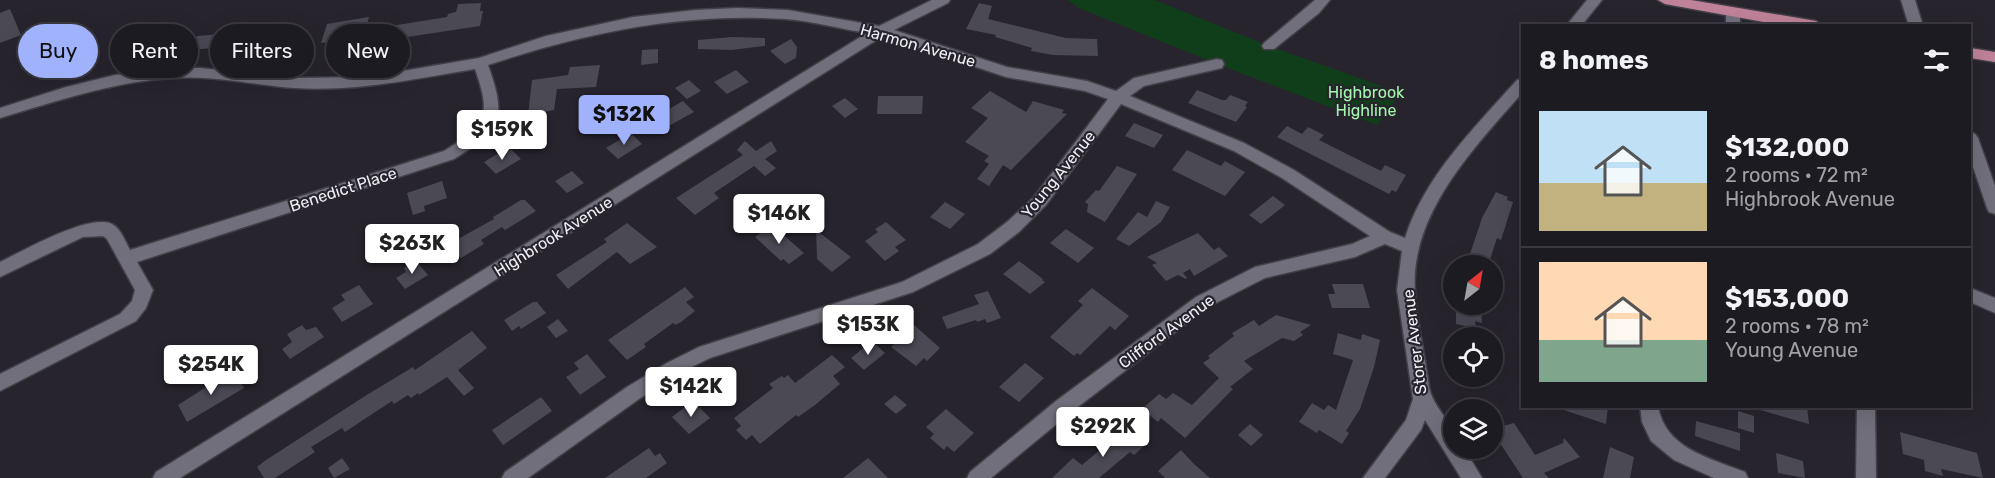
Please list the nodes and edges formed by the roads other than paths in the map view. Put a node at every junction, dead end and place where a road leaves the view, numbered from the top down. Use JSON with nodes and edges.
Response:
{"nodes":[{"id":1,"x":943,"y":0,"type":"edge"},
{"id":2,"x":1323,"y":0,"type":"edge"},
{"id":3,"x":1595,"y":0,"type":"edge"},
{"id":4,"x":1665,"y":0,"type":"edge"},
{"id":5,"x":1908,"y":0,"type":"edge"},
{"id":6,"x":1733,"y":19,"type":"edge"},
{"id":7,"x":1576,"y":24,"type":"edge"},
{"id":8,"x":1792,"y":24,"type":"edge"},
{"id":9,"x":1915,"y":24,"type":"edge"},
{"id":10,"x":881,"y":31,"type":"junction"},
{"id":11,"x":1269,"y":46,"type":"dead end"},
{"id":12,"x":1971,"y":53,"type":"edge"},
{"id":13,"x":1995,"y":57,"type":"edge"},
{"id":14,"x":480,"y":63,"type":"junction"},
{"id":15,"x":1217,"y":64,"type":"dead end"},
{"id":16,"x":1521,"y":85,"type":"edge"},
{"id":17,"x":1118,"y":97,"type":"junction"},
{"id":18,"x":0,"y":113,"type":"edge"},
{"id":19,"x":1971,"y":141,"type":"edge"},
{"id":20,"x":1995,"y":208,"type":"edge"},
{"id":21,"x":1384,"y":237,"type":"junction"},
{"id":22,"x":1411,"y":247,"type":"junction"},
{"id":23,"x":127,"y":258,"type":"junction"},
{"id":24,"x":0,"y":270,"type":"edge"},
{"id":25,"x":1971,"y":295,"type":"edge"},
{"id":26,"x":1995,"y":306,"type":"edge"},
{"id":27,"x":0,"y":383,"type":"edge"},
{"id":28,"x":1422,"y":399,"type":"junction"},
{"id":29,"x":1648,"y":408,"type":"edge"},
{"id":30,"x":1866,"y":408,"type":"edge"},
{"id":31,"x":163,"y":478,"type":"edge"},
{"id":32,"x":512,"y":478,"type":"edge"},
{"id":33,"x":977,"y":478,"type":"edge"},
{"id":34,"x":1373,"y":478,"type":"edge"},
{"id":35,"x":1472,"y":478,"type":"edge"},
{"id":36,"x":1738,"y":478,"type":"edge"},
{"id":37,"x":1866,"y":478,"type":"edge"}],
"edges":[{"from":1,"to":10,"type":"street","name":"Highbrook Avenue"},
{"from":2,"to":11,"type":"street"},
{"from":3,"to":7,"type":"street"},
{"from":4,"to":6,"type":"main road"},
{"from":5,"to":9,"type":"street"},
{"from":6,"to":8,"type":"main road"},
{"from":10,"to":14,"type":"street","name":"Harmon Avenue"},
{"from":10,"to":17,"type":"street","name":"Harmon Avenue"},
{"from":10,"to":31,"type":"street","name":"Highbrook Avenue"},
{"from":12,"to":13,"type":"main road"},
{"from":14,"to":18,"type":"street","name":"Harmon Avenue"},
{"from":14,"to":23,"type":"street","name":"Benedict Place"},
{"from":15,"to":17,"type":"street","name":"Young Avenue"},
{"from":16,"to":22,"type":"street","name":"Storer Avenue"},
{"from":17,"to":21,"type":"street","name":"Harmon Avenue"},
{"from":17,"to":32,"type":"street","name":"Young Avenue"},
{"from":19,"to":20,"type":"street"},
{"from":21,"to":22,"type":"street","name":"Harmon Avenue"},
{"from":21,"to":33,"type":"street","name":"Clifford Avenue"},
{"from":22,"to":28,"type":"street","name":"Storer Avenue"},
{"from":23,"to":24,"type":"street"},
{"from":23,"to":27,"type":"street"},
{"from":25,"to":26,"type":"street"},
{"from":28,"to":34,"type":"street","name":"Storer Avenue"},
{"from":28,"to":35,"type":"street"},
{"from":29,"to":36,"type":"street"},
{"from":30,"to":37,"type":"street"}]}
